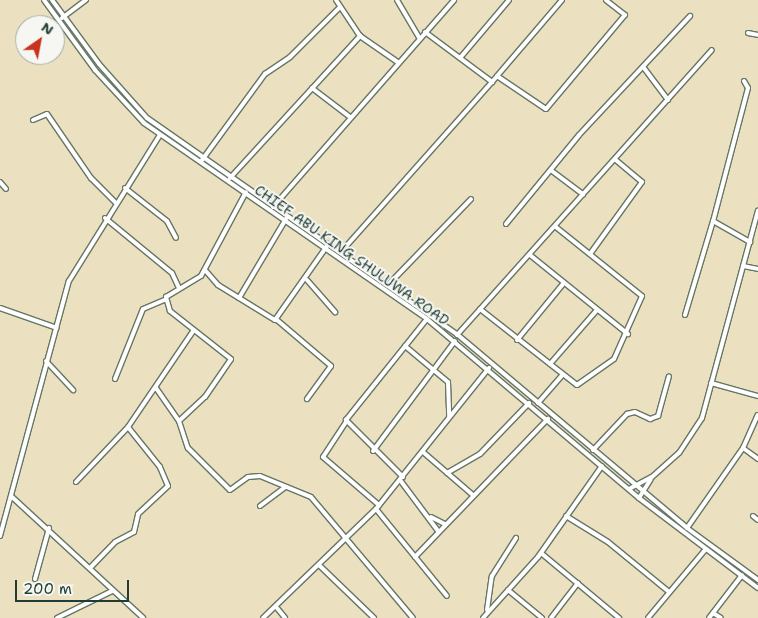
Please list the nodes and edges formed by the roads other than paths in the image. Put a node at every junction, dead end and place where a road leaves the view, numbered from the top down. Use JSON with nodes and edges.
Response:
{"nodes":[{"id":1,"x":44,"y":0,"type":"edge"},
{"id":2,"x":52,"y":0,"type":"edge"},
{"id":3,"x":86,"y":0,"type":"edge"},
{"id":4,"x":336,"y":0,"type":"edge"},
{"id":5,"x":397,"y":0,"type":"edge"},
{"id":6,"x":454,"y":0,"type":"edge"},
{"id":7,"x":509,"y":0,"type":"edge"},
{"id":8,"x":562,"y":0,"type":"edge"},
{"id":9,"x":606,"y":0,"type":"edge"},
{"id":10,"x":340,"y":7,"type":"junction"},
{"id":11,"x":55,"y":15,"type":"edge"},
{"id":12,"x":63,"y":15,"type":"edge"},
{"id":13,"x":65,"y":15,"type":"edge"},
{"id":14,"x":690,"y":16,"type":"dead end"},
{"id":15,"x":65,"y":17,"type":"edge"},
{"id":16,"x":65,"y":28,"type":"edge"},
{"id":17,"x":425,"y":32,"type":"junction"},
{"id":18,"x":748,"y":33,"type":"dead end"},
{"id":19,"x":758,"y":35,"type":"edge"},
{"id":20,"x":360,"y":36,"type":"junction"},
{"id":21,"x":420,"y":39,"type":"junction"},
{"id":22,"x":712,"y":50,"type":"dead end"},
{"id":23,"x":460,"y":58,"type":"junction"},
{"id":24,"x":399,"y":63,"type":"junction"},
{"id":25,"x":644,"y":68,"type":"junction"},
{"id":26,"x":497,"y":76,"type":"junction"},
{"id":27,"x":744,"y":81,"type":"dead end"},
{"id":28,"x":492,"y":82,"type":"junction"},
{"id":29,"x":312,"y":88,"type":"junction"},
{"id":30,"x":668,"y":100,"type":"junction"},
{"id":31,"x":350,"y":118,"type":"junction"},
{"id":32,"x":33,"y":120,"type":"dead end"},
{"id":33,"x":160,"y":136,"type":"junction"},
{"id":34,"x":203,"y":158,"type":"junction"},
{"id":35,"x":615,"y":159,"type":"junction"},
{"id":36,"x":200,"y":163,"type":"junction"},
{"id":37,"x":552,"y":171,"type":"junction"},
{"id":38,"x":231,"y":177,"type":"junction"},
{"id":39,"x":227,"y":181,"type":"junction"},
{"id":40,"x":0,"y":182,"type":"edge"},
{"id":41,"x":125,"y":188,"type":"junction"},
{"id":42,"x":248,"y":188,"type":"junction"},
{"id":43,"x":6,"y":189,"type":"dead end"},
{"id":44,"x":245,"y":193,"type":"junction"},
{"id":45,"x":583,"y":194,"type":"junction"},
{"id":46,"x":471,"y":199,"type":"dead end"},
{"id":47,"x":115,"y":202,"type":"junction"},
{"id":48,"x":272,"y":208,"type":"junction"},
{"id":49,"x":758,"y":210,"type":"edge"},
{"id":50,"x":288,"y":215,"type":"junction"},
{"id":51,"x":105,"y":218,"type":"junction"},
{"id":52,"x":285,"y":220,"type":"junction"},
{"id":53,"x":713,"y":221,"type":"junction"},
{"id":54,"x":506,"y":224,"type":"dead end"},
{"id":55,"x":556,"y":227,"type":"junction"},
{"id":56,"x":176,"y":238,"type":"dead end"},
{"id":57,"x":329,"y":242,"type":"junction"},
{"id":58,"x":750,"y":242,"type":"junction"},
{"id":59,"x":326,"y":247,"type":"junction"},
{"id":60,"x":342,"y":250,"type":"junction"},
{"id":61,"x":590,"y":254,"type":"junction"},
{"id":62,"x":338,"y":255,"type":"junction"},
{"id":63,"x":530,"y":255,"type":"junction"},
{"id":64,"x":743,"y":266,"type":"junction"},
{"id":65,"x":758,"y":269,"type":"edge"},
{"id":66,"x":205,"y":270,"type":"junction"},
{"id":67,"x":307,"y":280,"type":"junction"},
{"id":68,"x":389,"y":284,"type":"junction"},
{"id":69,"x":563,"y":284,"type":"junction"},
{"id":70,"x":179,"y":288,"type":"junction"},
{"id":71,"x":239,"y":298,"type":"junction"},
{"id":72,"x":166,"y":299,"type":"junction"},
{"id":73,"x":0,"y":308,"type":"edge"},
{"id":74,"x":480,"y":309,"type":"junction"},
{"id":75,"x":597,"y":310,"type":"junction"},
{"id":76,"x":335,"y":312,"type":"dead end"},
{"id":77,"x":685,"y":315,"type":"dead end"},
{"id":78,"x":427,"y":319,"type":"junction"},
{"id":79,"x":277,"y":320,"type":"junction"},
{"id":80,"x":57,"y":328,"type":"junction"},
{"id":81,"x":194,"y":330,"type":"junction"},
{"id":82,"x":628,"y":334,"type":"junction"},
{"id":83,"x":458,"y":335,"type":"junction"},
{"id":84,"x":454,"y":340,"type":"junction"},
{"id":85,"x":517,"y":340,"type":"junction"},
{"id":86,"x":405,"y":346,"type":"junction"},
{"id":87,"x":46,"y":361,"type":"junction"},
{"id":88,"x":492,"y":364,"type":"junction"},
{"id":89,"x":550,"y":364,"type":"junction"},
{"id":90,"x":488,"y":369,"type":"junction"},
{"id":91,"x":434,"y":371,"type":"junction"},
{"id":92,"x":562,"y":375,"type":"junction"},
{"id":93,"x":669,"y":376,"type":"dead end"},
{"id":94,"x":115,"y":379,"type":"dead end"},
{"id":95,"x":711,"y":384,"type":"junction"},
{"id":96,"x":156,"y":388,"type":"junction"},
{"id":97,"x":73,"y":390,"type":"dead end"},
{"id":98,"x":758,"y":396,"type":"edge"},
{"id":99,"x":308,"y":399,"type":"dead end"},
{"id":100,"x":529,"y":403,"type":"junction"},
{"id":101,"x":538,"y":403,"type":"junction"},
{"id":102,"x":758,"y":414,"type":"edge"},
{"id":103,"x":449,"y":417,"type":"junction"},
{"id":104,"x":179,"y":419,"type":"junction"},
{"id":105,"x":548,"y":419,"type":"junction"},
{"id":106,"x":346,"y":422,"type":"junction"},
{"id":107,"x":128,"y":427,"type":"junction"},
{"id":108,"x":743,"y":448,"type":"junction"},
{"id":109,"x":593,"y":450,"type":"junction"},
{"id":110,"x":374,"y":451,"type":"junction"},
{"id":111,"x":423,"y":452,"type":"junction"},
{"id":112,"x":758,"y":459,"type":"edge"},
{"id":113,"x":602,"y":466,"type":"junction"},
{"id":114,"x":448,"y":472,"type":"junction"},
{"id":115,"x":401,"y":478,"type":"junction"},
{"id":116,"x":627,"y":479,"type":"junction"},
{"id":117,"x":76,"y":482,"type":"dead end"},
{"id":118,"x":646,"y":483,"type":"junction"},
{"id":119,"x":637,"y":486,"type":"junction"},
{"id":120,"x":285,"y":487,"type":"junction"},
{"id":121,"x":629,"y":489,"type":"junction"},
{"id":122,"x":643,"y":492,"type":"junction"},
{"id":123,"x":12,"y":496,"type":"junction"},
{"id":124,"x":474,"y":496,"type":"junction"},
{"id":125,"x":648,"y":496,"type":"junction"},
{"id":126,"x":639,"y":498,"type":"junction"},
{"id":127,"x":260,"y":506,"type":"dead end"},
{"id":128,"x":377,"y":507,"type":"junction"},
{"id":129,"x":566,"y":516,"type":"junction"},
{"id":130,"x":753,"y":516,"type":"dead end"},
{"id":131,"x":431,"y":517,"type":"junction"},
{"id":132,"x":758,"y":520,"type":"edge"},
{"id":133,"x":445,"y":524,"type":"junction"},
{"id":134,"x":49,"y":528,"type":"junction"},
{"id":135,"x":687,"y":528,"type":"junction"},
{"id":136,"x":438,"y":531,"type":"junction"},
{"id":137,"x":0,"y":536,"type":"edge"},
{"id":138,"x":349,"y":538,"type":"junction"},
{"id":139,"x":516,"y":538,"type":"dead end"},
{"id":140,"x":709,"y":545,"type":"junction"},
{"id":141,"x":705,"y":550,"type":"junction"},
{"id":142,"x":541,"y":553,"type":"junction"},
{"id":143,"x":415,"y":557,"type":"junction"},
{"id":144,"x":320,"y":566,"type":"junction"},
{"id":145,"x":90,"y":568,"type":"junction"},
{"id":146,"x":745,"y":571,"type":"junction"},
{"id":147,"x":741,"y":577,"type":"junction"},
{"id":148,"x":35,"y":579,"type":"dead end"},
{"id":149,"x":758,"y":580,"type":"edge"},
{"id":150,"x":578,"y":583,"type":"junction"},
{"id":151,"x":758,"y":588,"type":"edge"},
{"id":152,"x":508,"y":590,"type":"junction"},
{"id":153,"x":112,"y":591,"type":"junction"},
{"id":154,"x":669,"y":592,"type":"junction"},
{"id":155,"x":447,"y":596,"type":"dead end"},
{"id":156,"x":277,"y":608,"type":"junction"},
{"id":157,"x":487,"y":610,"type":"junction"},
{"id":158,"x":612,"y":612,"type":"junction"},
{"id":159,"x":713,"y":613,"type":"junction"},
{"id":160,"x":368,"y":616,"type":"edge"},
{"id":161,"x":56,"y":618,"type":"edge"},
{"id":162,"x":142,"y":618,"type":"edge"},
{"id":163,"x":263,"y":618,"type":"edge"},
{"id":164,"x":285,"y":618,"type":"edge"},
{"id":165,"x":374,"y":618,"type":"edge"},
{"id":166,"x":413,"y":618,"type":"edge"},
{"id":167,"x":483,"y":618,"type":"edge"},
{"id":168,"x":542,"y":618,"type":"edge"},
{"id":169,"x":551,"y":618,"type":"edge"},
{"id":170,"x":609,"y":618,"type":"edge"},
{"id":171,"x":619,"y":618,"type":"edge"},
{"id":172,"x":648,"y":618,"type":"edge"},
{"id":173,"x":710,"y":618,"type":"edge"},
{"id":174,"x":721,"y":618,"type":"edge"}],
"edges":[{"from":1,"to":11,"type":"street","name":"CHIEF ABU KING SHULUWA ROAD"},
{"from":2,"to":12,"type":"street"},
{"from":3,"to":13,"type":"street"},
{"from":4,"to":10,"type":"street"},
{"from":5,"to":21,"type":"street"},
{"from":6,"to":17,"type":"street"},
{"from":7,"to":23,"type":"street"},
{"from":8,"to":26,"type":"street"},
{"from":9,"to":26,"type":"street"},
{"from":10,"to":20,"type":"street"},
{"from":10,"to":34,"type":"street"},
{"from":14,"to":25,"type":"street"},
{"from":15,"to":34,"type":"street"},
{"from":16,"to":33,"type":"street","name":"CHIEF ABU KING SHULUWA ROAD"},
{"from":17,"to":21,"type":"street"},
{"from":17,"to":23,"type":"street"},
{"from":18,"to":19,"type":"street"},
{"from":20,"to":24,"type":"street"},
{"from":20,"to":29,"type":"street"},
{"from":21,"to":24,"type":"street"},
{"from":22,"to":30,"type":"street"},
{"from":23,"to":28,"type":"street"},
{"from":24,"to":31,"type":"street"},
{"from":25,"to":30,"type":"street"},
{"from":25,"to":37,"type":"street"},
{"from":26,"to":28,"type":"street"},
{"from":27,"to":53,"type":"street"},
{"from":28,"to":60,"type":"street"},
{"from":29,"to":31,"type":"street"},
{"from":29,"to":38,"type":"street"},
{"from":30,"to":35,"type":"street"},
{"from":31,"to":48,"type":"street"},
{"from":32,"to":47,"type":"street"},
{"from":33,"to":36,"type":"street","name":"CHIEF ABU KING SHULUWA ROAD"},
{"from":33,"to":41,"type":"street"},
{"from":34,"to":36,"type":"street"},
{"from":34,"to":38,"type":"street"},
{"from":35,"to":45,"type":"street"},
{"from":35,"to":61,"type":"street"},
{"from":36,"to":39,"type":"street","name":"CHIEF ABU KING SHULUWA ROAD"},
{"from":37,"to":45,"type":"street"},
{"from":37,"to":54,"type":"street"},
{"from":38,"to":39,"type":"street"},
{"from":38,"to":42,"type":"street"},
{"from":39,"to":44,"type":"street","name":"CHIEF ABU KING SHULUWA ROAD"},
{"from":40,"to":43,"type":"street"},
{"from":41,"to":47,"type":"street"},
{"from":41,"to":56,"type":"street"},
{"from":42,"to":44,"type":"street"},
{"from":42,"to":48,"type":"street"},
{"from":44,"to":48,"type":"street","name":"CHIEF ABU KING SHULUWA ROAD"},
{"from":44,"to":66,"type":"street"},
{"from":45,"to":55,"type":"street"},
{"from":46,"to":68,"type":"street"},
{"from":47,"to":51,"type":"street"},
{"from":48,"to":50,"type":"street"},
{"from":48,"to":52,"type":"street","name":"CHIEF ABU KING SHULUWA ROAD"},
{"from":49,"to":58,"type":"street"},
{"from":50,"to":52,"type":"street"},
{"from":50,"to":57,"type":"street"},
{"from":51,"to":70,"type":"street"},
{"from":51,"to":80,"type":"street"},
{"from":52,"to":59,"type":"street","name":"CHIEF ABU KING SHULUWA ROAD"},
{"from":52,"to":71,"type":"street"},
{"from":53,"to":58,"type":"street"},
{"from":53,"to":77,"type":"street"},
{"from":55,"to":61,"type":"street"},
{"from":55,"to":63,"type":"street"},
{"from":57,"to":59,"type":"street"},
{"from":57,"to":60,"type":"street"},
{"from":58,"to":64,"type":"street"},
{"from":59,"to":62,"type":"street","name":"CHIEF ABU KING SHULUWA ROAD"},
{"from":59,"to":67,"type":"street"},
{"from":60,"to":62,"type":"street"},
{"from":60,"to":68,"type":"street"},
{"from":61,"to":82,"type":"street"},
{"from":62,"to":78,"type":"street","name":"CHIEF ABU KING SHULUWA ROAD"},
{"from":63,"to":69,"type":"street"},
{"from":63,"to":74,"type":"street"},
{"from":64,"to":65,"type":"street"},
{"from":64,"to":95,"type":"street"},
{"from":66,"to":70,"type":"street"},
{"from":66,"to":71,"type":"street"},
{"from":67,"to":76,"type":"street"},
{"from":67,"to":79,"type":"street"},
{"from":68,"to":83,"type":"street"},
{"from":69,"to":75,"type":"street"},
{"from":69,"to":85,"type":"street"},
{"from":70,"to":72,"type":"street"},
{"from":71,"to":79,"type":"street"},
{"from":72,"to":81,"type":"street"},
{"from":72,"to":94,"type":"street"},
{"from":73,"to":80,"type":"street"},
{"from":74,"to":83,"type":"street"},
{"from":74,"to":85,"type":"street"},
{"from":75,"to":82,"type":"street"},
{"from":75,"to":89,"type":"street"},
{"from":78,"to":84,"type":"street","name":"CHIEF ABU KING SHULUWA ROAD"},
{"from":78,"to":86,"type":"street"},
{"from":79,"to":99,"type":"street"},
{"from":80,"to":87,"type":"street"},
{"from":81,"to":96,"type":"street"},
{"from":81,"to":104,"type":"street"},
{"from":82,"to":92,"type":"street"},
{"from":83,"to":84,"type":"street"},
{"from":83,"to":88,"type":"street"},
{"from":84,"to":90,"type":"street","name":"CHIEF ABU KING SHULUWA ROAD"},
{"from":84,"to":91,"type":"street"},
{"from":85,"to":89,"type":"street"},
{"from":86,"to":91,"type":"street"},
{"from":86,"to":106,"type":"street"},
{"from":87,"to":97,"type":"street"},
{"from":87,"to":123,"type":"street"},
{"from":88,"to":90,"type":"street"},
{"from":88,"to":101,"type":"street"},
{"from":89,"to":92,"type":"street"},
{"from":90,"to":100,"type":"street","name":"CHIEF ABU KING SHULUWA ROAD"},
{"from":90,"to":103,"type":"street"},
{"from":91,"to":103,"type":"street"},
{"from":91,"to":110,"type":"street"},
{"from":92,"to":101,"type":"street"},
{"from":93,"to":109,"type":"street"},
{"from":95,"to":98,"type":"street"},
{"from":95,"to":118,"type":"street"},
{"from":96,"to":104,"type":"street"},
{"from":96,"to":107,"type":"street"},
{"from":100,"to":105,"type":"street","name":"CHIEF ABU KING SHULUWA ROAD"},
{"from":100,"to":114,"type":"street"},
{"from":101,"to":109,"type":"street"},
{"from":102,"to":108,"type":"street"},
{"from":103,"to":111,"type":"street"},
{"from":104,"to":120,"type":"street"},
{"from":105,"to":113,"type":"street","name":"CHIEF ABU KING SHULUWA ROAD"},
{"from":105,"to":124,"type":"street"},
{"from":106,"to":110,"type":"street"},
{"from":106,"to":128,"type":"street"},
{"from":107,"to":117,"type":"street"},
{"from":107,"to":145,"type":"street"},
{"from":108,"to":112,"type":"street"},
{"from":108,"to":135,"type":"street"},
{"from":109,"to":116,"type":"street"},
{"from":110,"to":115,"type":"street"},
{"from":111,"to":114,"type":"street"},
{"from":111,"to":115,"type":"street"},
{"from":113,"to":121,"type":"street","name":"CHIEF ABU KING SHULUWA ROAD"},
{"from":113,"to":129,"type":"street"},
{"from":114,"to":124,"type":"street"},
{"from":115,"to":128,"type":"street"},
{"from":115,"to":131,"type":"street"},
{"from":116,"to":118,"type":"street"},
{"from":116,"to":119,"type":"street"},
{"from":118,"to":119,"type":"street"},
{"from":118,"to":122,"type":"street"},
{"from":118,"to":125,"type":"street"},
{"from":119,"to":121,"type":"street"},
{"from":119,"to":122,"type":"street"},
{"from":120,"to":127,"type":"street"},
{"from":120,"to":138,"type":"street"},
{"from":121,"to":126,"type":"street","name":"CHIEF ABU KING SHULUWA ROAD"},
{"from":122,"to":125,"type":"street"},
{"from":122,"to":126,"type":"street"},
{"from":123,"to":134,"type":"street"},
{"from":123,"to":137,"type":"street"},
{"from":124,"to":133,"type":"street"},
{"from":125,"to":135,"type":"street"},
{"from":126,"to":141,"type":"street","name":"CHIEF ABU KING SHULUWA ROAD"},
{"from":128,"to":138,"type":"street"},
{"from":128,"to":143,"type":"street"},
{"from":129,"to":142,"type":"street"},
{"from":129,"to":154,"type":"street"},
{"from":130,"to":132,"type":"street"},
{"from":131,"to":133,"type":"street"},
{"from":131,"to":136,"type":"street"},
{"from":133,"to":136,"type":"street"},
{"from":134,"to":145,"type":"street"},
{"from":134,"to":148,"type":"street"},
{"from":135,"to":140,"type":"street"},
{"from":136,"to":143,"type":"street"},
{"from":138,"to":144,"type":"street"},
{"from":138,"to":166,"type":"street"},
{"from":139,"to":157,"type":"street"},
{"from":140,"to":141,"type":"street"},
{"from":140,"to":146,"type":"street"},
{"from":141,"to":147,"type":"street","name":"CHIEF ABU KING SHULUWA ROAD"},
{"from":141,"to":154,"type":"street"},
{"from":142,"to":150,"type":"street"},
{"from":142,"to":152,"type":"street"},
{"from":143,"to":155,"type":"street"},
{"from":144,"to":156,"type":"street"},
{"from":144,"to":160,"type":"street"},
{"from":145,"to":153,"type":"street"},
{"from":146,"to":147,"type":"street"},
{"from":146,"to":149,"type":"street"},
{"from":147,"to":151,"type":"street","name":"CHIEF ABU KING SHULUWA ROAD"},
{"from":147,"to":159,"type":"street"},
{"from":150,"to":158,"type":"street"},
{"from":150,"to":169,"type":"street"},
{"from":152,"to":157,"type":"street"},
{"from":152,"to":168,"type":"street"},
{"from":153,"to":161,"type":"street"},
{"from":153,"to":162,"type":"street"},
{"from":154,"to":172,"type":"street"},
{"from":156,"to":163,"type":"street"},
{"from":156,"to":164,"type":"street"},
{"from":157,"to":167,"type":"street"},
{"from":158,"to":170,"type":"street"},
{"from":158,"to":171,"type":"street"},
{"from":159,"to":173,"type":"street"},
{"from":159,"to":174,"type":"street"},
{"from":160,"to":165,"type":"street"}]}
